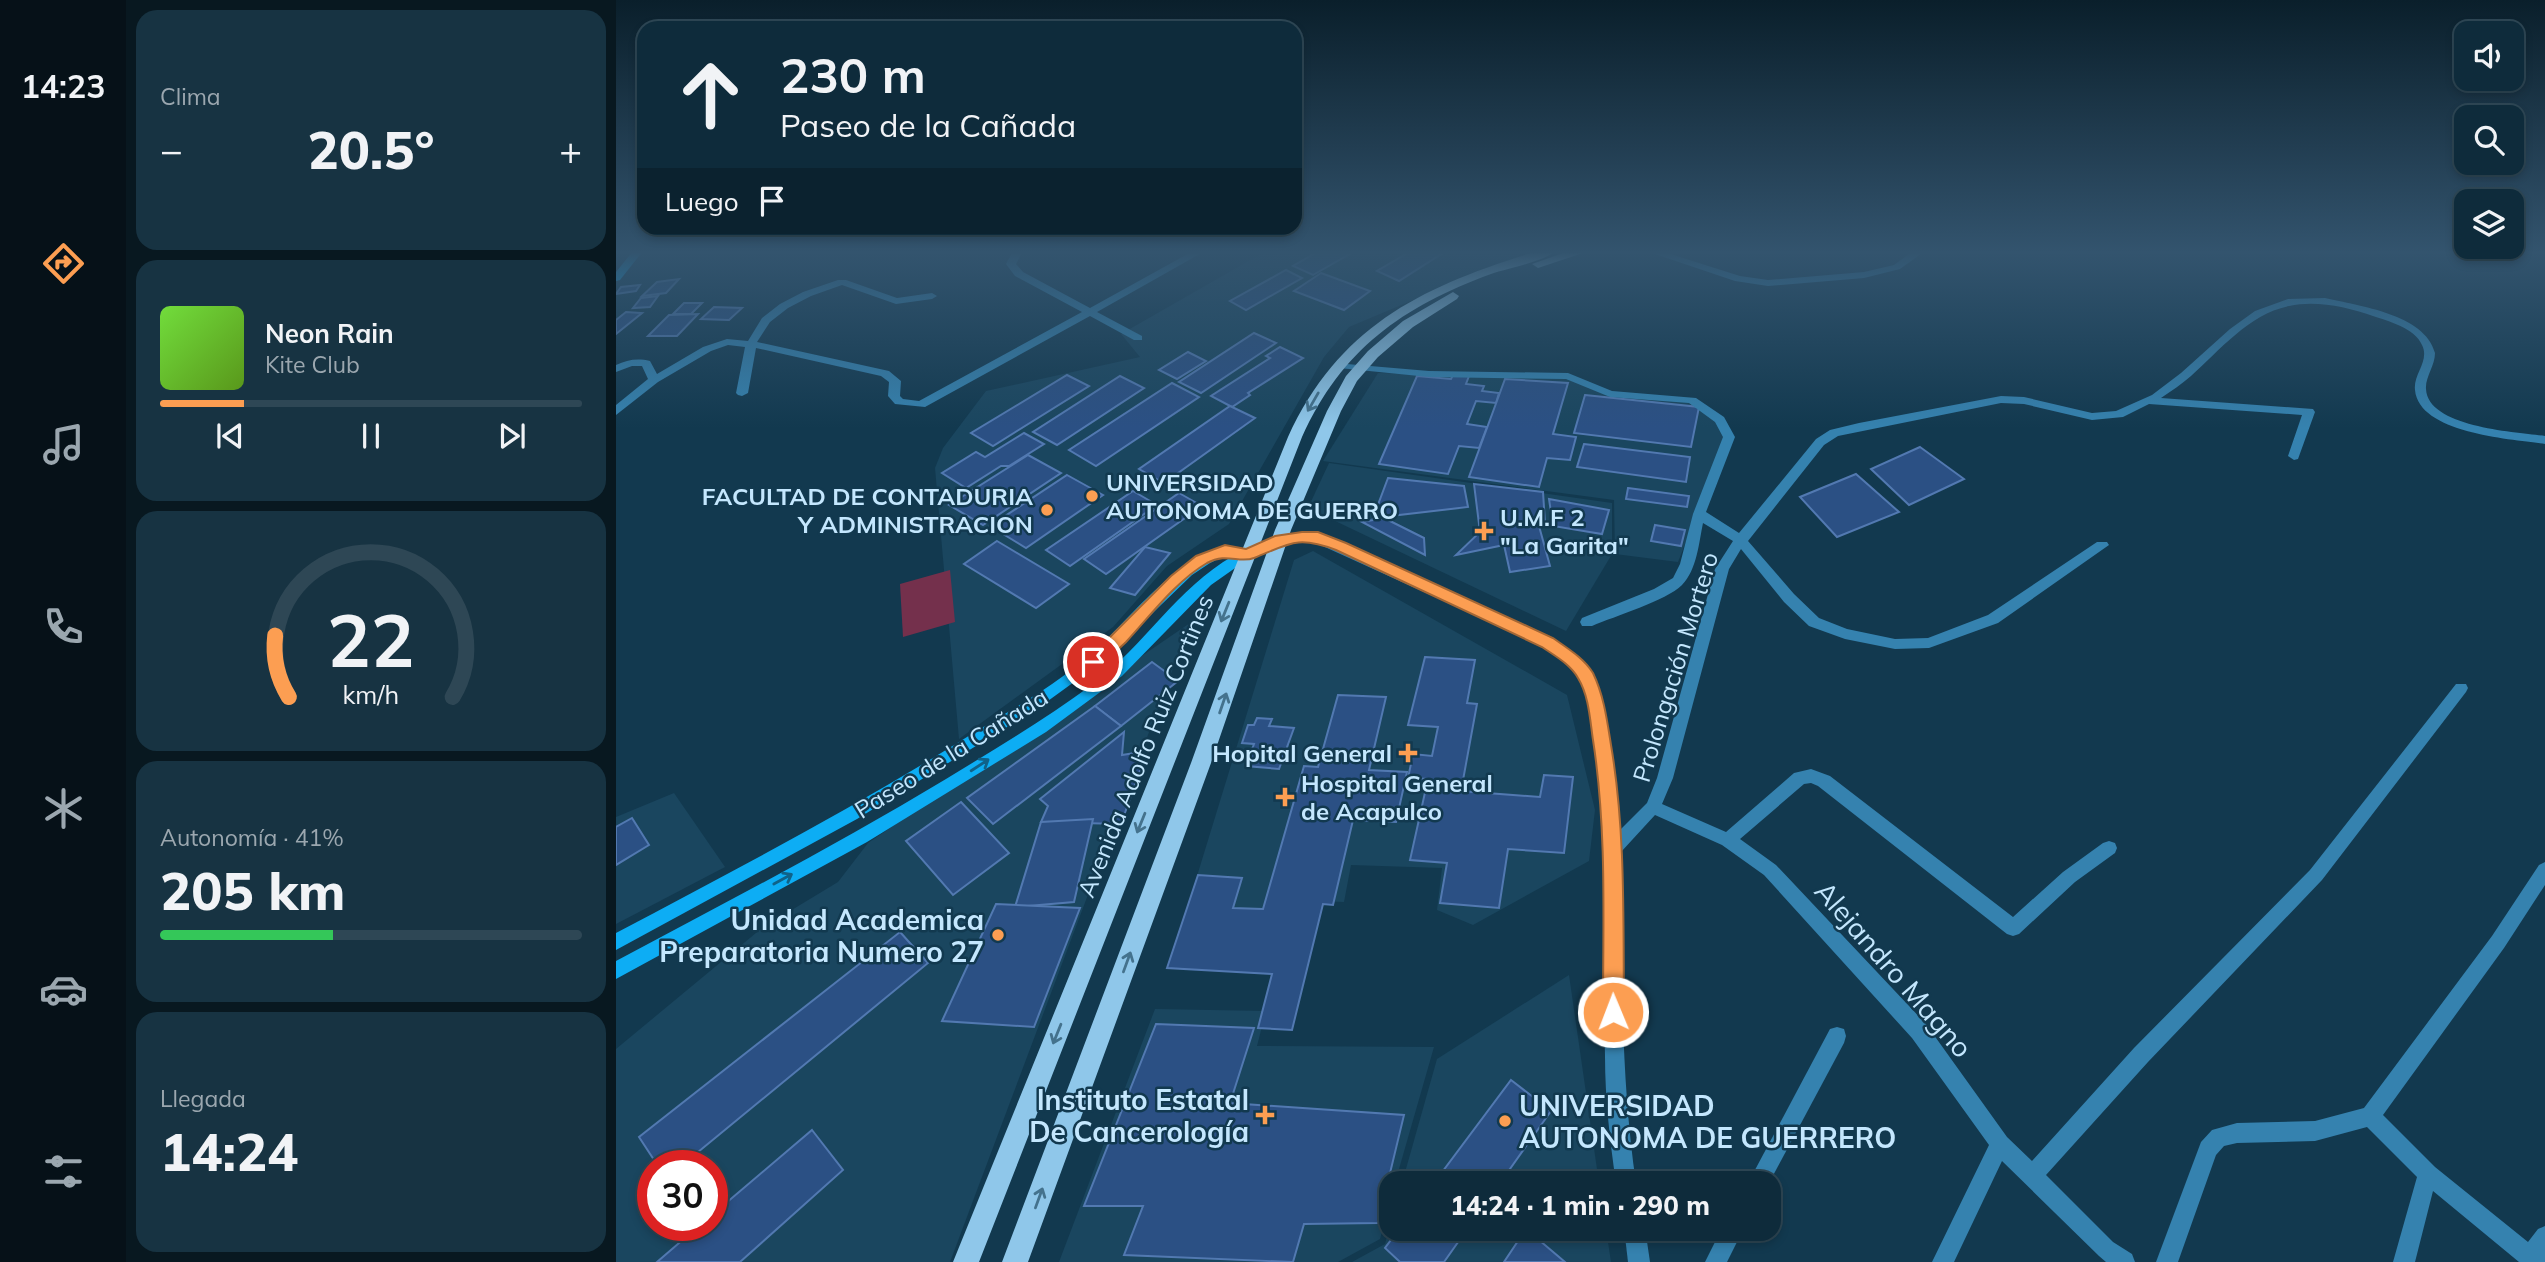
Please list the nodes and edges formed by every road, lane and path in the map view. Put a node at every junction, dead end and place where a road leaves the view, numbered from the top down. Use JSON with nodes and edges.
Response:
{"nodes":[{"id":1,"x":779,"y":310,"type":"edge"},
{"id":2,"x":1083,"y":310,"type":"edge"},
{"id":3,"x":1091,"y":310,"type":"edge"},
{"id":4,"x":1407,"y":310,"type":"edge"},
{"id":5,"x":1430,"y":310,"type":"edge"},
{"id":6,"x":2262,"y":310,"type":"edge"},
{"id":7,"x":2364,"y":310,"type":"edge"},
{"id":8,"x":1087,"y":312,"type":"junction"},
{"id":9,"x":1138,"y":338,"type":"dead end"},
{"id":10,"x":751,"y":344,"type":"junction"},
{"id":11,"x":1339,"y":365,"type":"junction"},
{"id":12,"x":1360,"y":368,"type":"junction"},
{"id":13,"x":616,"y":369,"type":"edge"},
{"id":14,"x":654,"y":380,"type":"junction"},
{"id":15,"x":742,"y":393,"type":"dead end"},
{"id":16,"x":2149,"y":401,"type":"junction"},
{"id":17,"x":616,"y":411,"type":"edge"},
{"id":18,"x":2545,"y":440,"type":"edge"},
{"id":19,"x":2294,"y":456,"type":"dead end"},
{"id":20,"x":1699,"y":514,"type":"junction"},
{"id":21,"x":1280,"y":539,"type":"junction"},
{"id":22,"x":1741,"y":540,"type":"junction"},
{"id":23,"x":2102,"y":545,"type":"dead end"},
{"id":24,"x":1248,"y":554,"type":"junction"},
{"id":25,"x":1587,"y":622,"type":"dead end"},
{"id":26,"x":2461,"y":688,"type":"dead end"},
{"id":27,"x":1653,"y":807,"type":"junction"},
{"id":28,"x":1728,"y":840,"type":"junction"},
{"id":29,"x":2109,"y":848,"type":"dead end"},
{"id":30,"x":1613,"y":849,"type":"junction"},
{"id":31,"x":2545,"y":870,"type":"edge"},
{"id":32,"x":616,"y":942,"type":"edge"},
{"id":33,"x":616,"y":970,"type":"edge"},
{"id":34,"x":1837,"y":1036,"type":"dead end"},
{"id":35,"x":2371,"y":1116,"type":"junction"},
{"id":36,"x":2000,"y":1143,"type":"junction"},
{"id":37,"x":1624,"y":1171,"type":"edge"},
{"id":38,"x":1764,"y":1171,"type":"edge"},
{"id":39,"x":2033,"y":1174,"type":"junction"},
{"id":40,"x":2428,"y":1174,"type":"junction"},
{"id":41,"x":2545,"y":1236,"type":"edge"},
{"id":42,"x":1636,"y":1241,"type":"edge"},
{"id":43,"x":1727,"y":1241,"type":"edge"},
{"id":44,"x":2533,"y":1260,"type":"edge"},
{"id":45,"x":966,"y":1262,"type":"edge"},
{"id":46,"x":1015,"y":1262,"type":"edge"},
{"id":47,"x":1639,"y":1262,"type":"edge"},
{"id":48,"x":1716,"y":1262,"type":"edge"},
{"id":49,"x":1943,"y":1262,"type":"edge"},
{"id":50,"x":2124,"y":1262,"type":"edge"},
{"id":51,"x":2167,"y":1262,"type":"edge"},
{"id":52,"x":2404,"y":1262,"type":"edge"}],
"edges":[{"from":1,"to":10,"type":"street"},
{"from":2,"to":8,"type":"street"},
{"from":3,"to":8,"type":"street"},
{"from":4,"to":11,"type":"main road","name":"Avenida Adolfo Ruiz Cortines"},
{"from":5,"to":12,"type":"main road"},
{"from":6,"to":16,"type":"street","name":"Prolongación Mortero"},
{"from":7,"to":18,"type":"street","name":"Prolongación Mortero"},
{"from":8,"to":9,"type":"street"},
{"from":8,"to":10,"type":"street"},
{"from":10,"to":14,"type":"street"},
{"from":10,"to":15,"type":"street"},
{"from":11,"to":12,"type":"street"},
{"from":11,"to":24,"type":"main road","name":"Avenida Adolfo Ruiz Cortines","one_way":true},
{"from":12,"to":20,"type":"street"},
{"from":12,"to":21,"type":"main road"},
{"from":13,"to":14,"type":"street"},
{"from":14,"to":17,"type":"street"},
{"from":16,"to":19,"type":"street"},
{"from":16,"to":22,"type":"street","name":"Prolongación Mortero"},
{"from":20,"to":22,"type":"street"},
{"from":20,"to":25,"type":"street"},
{"from":21,"to":24,"type":"street"},
{"from":21,"to":30,"type":"street"},
{"from":46,"to":21,"type":"main road","one_way":true},
{"from":22,"to":23,"type":"street"},
{"from":22,"to":27,"type":"street","name":"Prolongación Mortero"},
{"from":24,"to":32,"type":"street","name":"Paseo de la Cañada"},
{"from":33,"to":24,"type":"street","name":"Paseo de la Cañada","one_way":true},
{"from":24,"to":45,"type":"main road","name":"Avenida Adolfo Ruiz Cortines","one_way":true},
{"from":26,"to":39,"type":"street"},
{"from":27,"to":28,"type":"street","name":"Alejandro Magno"},
{"from":27,"to":30,"type":"street","name":"Prolongación Mortero"},
{"from":28,"to":29,"type":"street"},
{"from":28,"to":36,"type":"street","name":"Alejandro Magno"},
{"from":30,"to":37,"type":"street"},
{"from":31,"to":35,"type":"street"},
{"from":34,"to":38,"type":"street"},
{"from":35,"to":40,"type":"street"},
{"from":35,"to":51,"type":"street"},
{"from":36,"to":39,"type":"street","name":"Alejandro Magno"},
{"from":36,"to":49,"type":"street"},
{"from":39,"to":50,"type":"street","name":"Alejandro Magno"},
{"from":40,"to":44,"type":"street"},
{"from":40,"to":52,"type":"street"},
{"from":41,"to":44,"type":"street"},
{"from":42,"to":47,"type":"street"},
{"from":43,"to":48,"type":"street"}]}
